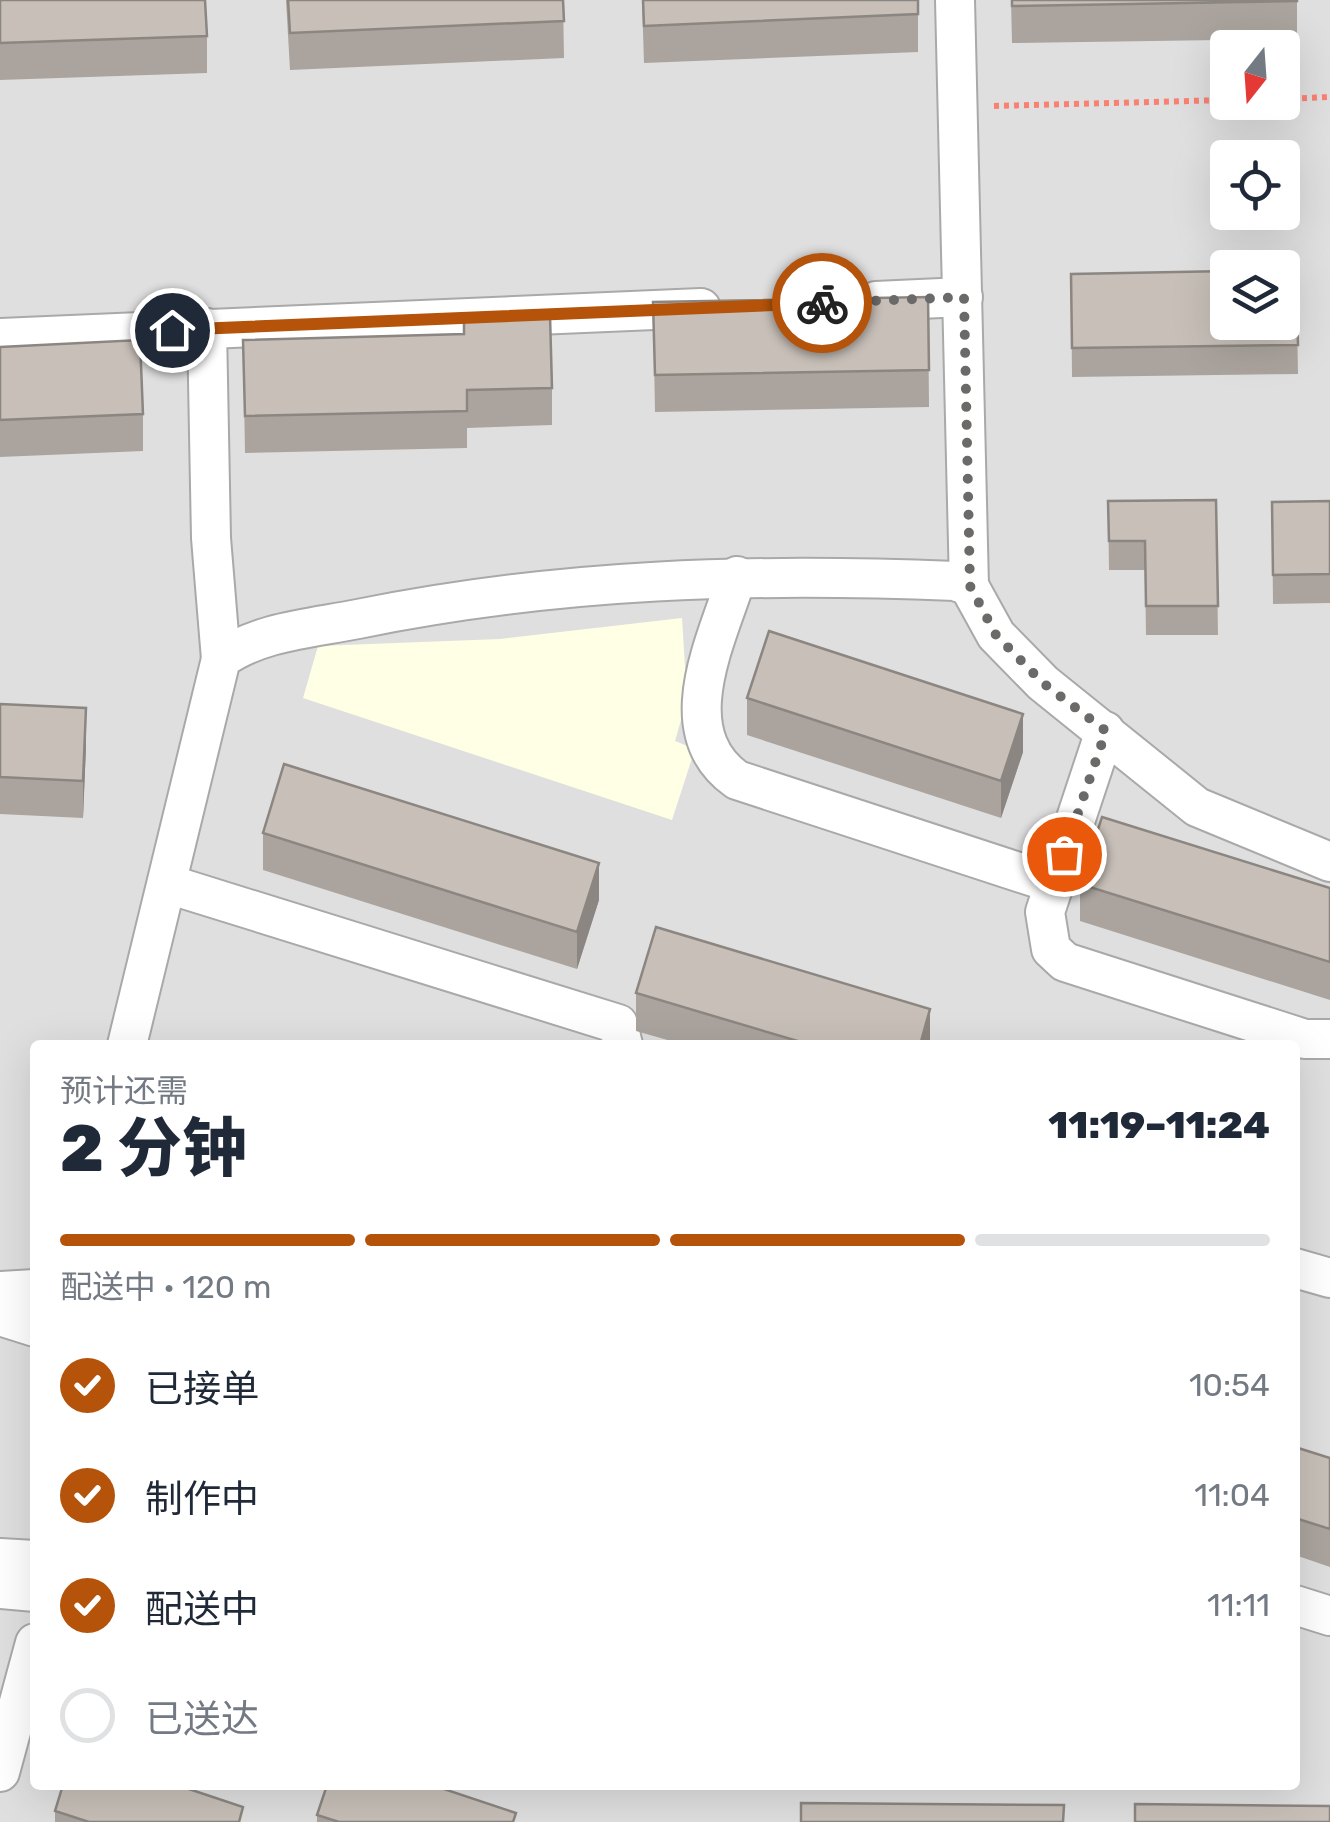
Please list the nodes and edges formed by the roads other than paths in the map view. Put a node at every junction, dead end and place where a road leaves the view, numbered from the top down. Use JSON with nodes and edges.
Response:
{"nodes":[{"id":1,"x":954,"y":0,"type":"edge"},
{"id":2,"x":964,"y":297,"type":"junction"},
{"id":3,"x":837,"y":303,"type":"edge"},
{"id":4,"x":739,"y":307,"type":"edge"},
{"id":5,"x":207,"y":328,"type":"junction"},
{"id":6,"x":0,"y":338,"type":"edge"},
{"id":7,"x":738,"y":576,"type":"junction"},
{"id":8,"x":970,"y":586,"type":"junction"},
{"id":9,"x":222,"y":659,"type":"junction"},
{"id":10,"x":1106,"y":731,"type":"junction"},
{"id":11,"x":1330,"y":862,"type":"edge"},
{"id":12,"x":168,"y":884,"type":"junction"},
{"id":13,"x":1054,"y":884,"type":"junction"},
{"id":14,"x":1330,"y":1039,"type":"edge"},
{"id":15,"x":128,"y":1040,"type":"edge"},
{"id":16,"x":623,"y":1040,"type":"edge"},
{"id":17,"x":1300,"y":1269,"type":"edge"},
{"id":18,"x":1330,"y":1278,"type":"edge"},
{"id":19,"x":30,"y":1289,"type":"edge"},
{"id":20,"x":0,"y":1291,"type":"edge"},
{"id":21,"x":0,"y":1316,"type":"edge"},
{"id":22,"x":30,"y":1325,"type":"edge"},
{"id":23,"x":0,"y":1558,"type":"edge"},
{"id":24,"x":30,"y":1560,"type":"edge"},
{"id":25,"x":0,"y":1590,"type":"edge"},
{"id":26,"x":30,"y":1592,"type":"edge"},
{"id":27,"x":1300,"y":1607,"type":"edge"},
{"id":28,"x":1330,"y":1616,"type":"edge"},
{"id":29,"x":30,"y":1661,"type":"edge"},
{"id":30,"x":0,"y":1772,"type":"edge"}],
"edges":[{"from":1,"to":2,"type":"street"},
{"from":2,"to":3,"type":"street"},
{"from":2,"to":8,"type":"street"},
{"from":4,"to":5,"type":"street"},
{"from":5,"to":6,"type":"street"},
{"from":5,"to":9,"type":"street"},
{"from":7,"to":8,"type":"street"},
{"from":7,"to":9,"type":"street"},
{"from":7,"to":13,"type":"street"},
{"from":8,"to":10,"type":"street"},
{"from":9,"to":12,"type":"street"},
{"from":10,"to":11,"type":"street"},
{"from":10,"to":13,"type":"street"},
{"from":12,"to":15,"type":"street"},
{"from":12,"to":16,"type":"street"},
{"from":13,"to":14,"type":"street"},
{"from":17,"to":18,"type":"street"},
{"from":19,"to":20,"type":"street"},
{"from":21,"to":22,"type":"street"},
{"from":23,"to":24,"type":"street"},
{"from":25,"to":26,"type":"street"},
{"from":27,"to":28,"type":"street"},
{"from":29,"to":30,"type":"street"}]}
